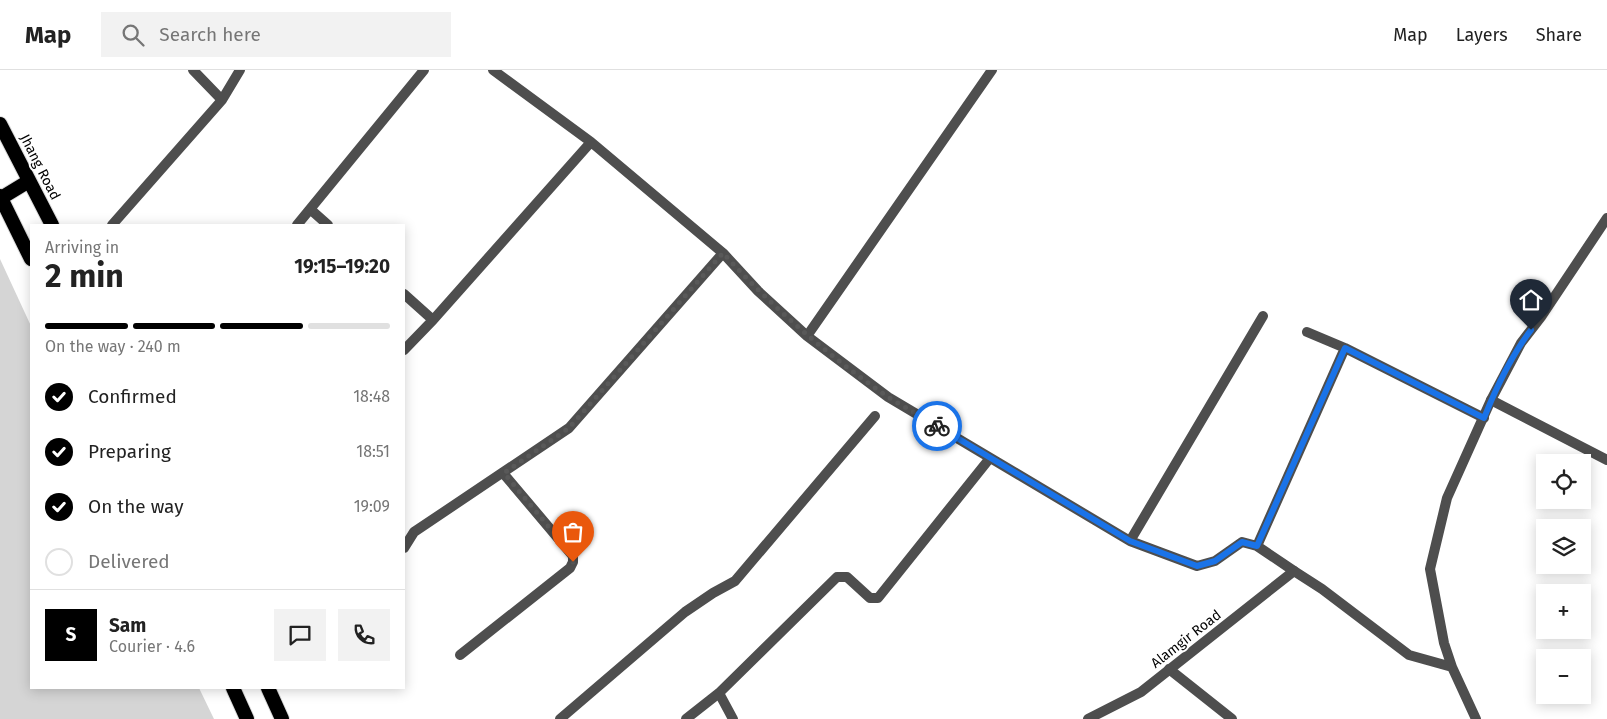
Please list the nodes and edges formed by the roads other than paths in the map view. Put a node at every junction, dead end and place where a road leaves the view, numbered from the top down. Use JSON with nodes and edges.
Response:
{"nodes":[{"id":1,"x":193,"y":70,"type":"edge"},
{"id":2,"x":240,"y":70,"type":"edge"},
{"id":3,"x":424,"y":70,"type":"edge"},
{"id":4,"x":493,"y":70,"type":"edge"},
{"id":5,"x":992,"y":70,"type":"edge"},
{"id":6,"x":222,"y":100,"type":"junction"},
{"id":7,"x":0,"y":124,"type":"edge"},
{"id":8,"x":591,"y":142,"type":"junction"},
{"id":9,"x":28,"y":181,"type":"junction"},
{"id":10,"x":1,"y":197,"type":"edge"},
{"id":11,"x":310,"y":209,"type":"junction"},
{"id":12,"x":1607,"y":218,"type":"edge"},
{"id":13,"x":51,"y":224,"type":"edge"},
{"id":14,"x":113,"y":224,"type":"edge"},
{"id":15,"x":298,"y":224,"type":"edge"},
{"id":16,"x":327,"y":224,"type":"edge"},
{"id":17,"x":723,"y":253,"type":"junction"},
{"id":18,"x":30,"y":257,"type":"edge"},
{"id":19,"x":405,"y":295,"type":"edge"},
{"id":20,"x":1263,"y":316,"type":"dead end"},
{"id":21,"x":433,"y":320,"type":"junction"},
{"id":22,"x":1307,"y":332,"type":"dead end"},
{"id":23,"x":807,"y":336,"type":"junction"},
{"id":24,"x":1345,"y":348,"type":"junction"},
{"id":25,"x":405,"y":349,"type":"edge"},
{"id":26,"x":1491,"y":400,"type":"junction"},
{"id":27,"x":875,"y":416,"type":"dead end"},
{"id":28,"x":1484,"y":418,"type":"junction"},
{"id":29,"x":990,"y":458,"type":"junction"},
{"id":30,"x":1607,"y":460,"type":"edge"},
{"id":31,"x":504,"y":473,"type":"junction"},
{"id":32,"x":1130,"y":541,"type":"junction"},
{"id":33,"x":405,"y":546,"type":"edge"},
{"id":34,"x":1257,"y":546,"type":"junction"},
{"id":35,"x":1294,"y":571,"type":"junction"},
{"id":36,"x":460,"y":655,"type":"dead end"},
{"id":37,"x":1452,"y":667,"type":"junction"},
{"id":38,"x":1169,"y":669,"type":"junction"},
{"id":39,"x":233,"y":689,"type":"edge"},
{"id":40,"x":268,"y":689,"type":"edge"},
{"id":41,"x":719,"y":693,"type":"junction"},
{"id":42,"x":247,"y":719,"type":"edge"},
{"id":43,"x":282,"y":719,"type":"edge"},
{"id":44,"x":560,"y":719,"type":"edge"},
{"id":45,"x":686,"y":719,"type":"edge"},
{"id":46,"x":733,"y":719,"type":"edge"},
{"id":47,"x":1088,"y":719,"type":"edge"},
{"id":48,"x":1232,"y":719,"type":"edge"},
{"id":49,"x":1476,"y":719,"type":"edge"}],
"edges":[{"from":1,"to":6,"type":"street"},
{"from":2,"to":6,"type":"street"},
{"from":3,"to":11,"type":"street"},
{"from":4,"to":8,"type":"street"},
{"from":5,"to":23,"type":"street"},
{"from":6,"to":14,"type":"street"},
{"from":7,"to":9,"type":"highway","name":"Jhang Road"},
{"from":8,"to":17,"type":"street"},
{"from":8,"to":21,"type":"street"},
{"from":9,"to":10,"type":"highway"},
{"from":9,"to":13,"type":"highway","name":"Jhang Road"},
{"from":10,"to":18,"type":"highway"},
{"from":11,"to":15,"type":"street"},
{"from":11,"to":16,"type":"street"},
{"from":12,"to":26,"type":"street"},
{"from":17,"to":23,"type":"street"},
{"from":17,"to":31,"type":"street"},
{"from":19,"to":21,"type":"street"},
{"from":20,"to":32,"type":"street"},
{"from":21,"to":25,"type":"street"},
{"from":22,"to":24,"type":"street"},
{"from":23,"to":29,"type":"street"},
{"from":24,"to":28,"type":"street"},
{"from":24,"to":34,"type":"street"},
{"from":26,"to":28,"type":"street"},
{"from":26,"to":30,"type":"street"},
{"from":27,"to":44,"type":"street"},
{"from":28,"to":37,"type":"street"},
{"from":29,"to":32,"type":"street"},
{"from":29,"to":41,"type":"street"},
{"from":31,"to":33,"type":"street"},
{"from":31,"to":36,"type":"street"},
{"from":32,"to":34,"type":"street"},
{"from":34,"to":35,"type":"street"},
{"from":35,"to":37,"type":"street"},
{"from":35,"to":38,"type":"street","name":"Alamgir Road"},
{"from":37,"to":49,"type":"street"},
{"from":38,"to":47,"type":"street","name":"Alamgir Road"},
{"from":38,"to":48,"type":"street"},
{"from":39,"to":42,"type":"highway"},
{"from":40,"to":43,"type":"highway"},
{"from":41,"to":45,"type":"street"},
{"from":41,"to":46,"type":"street"}]}
